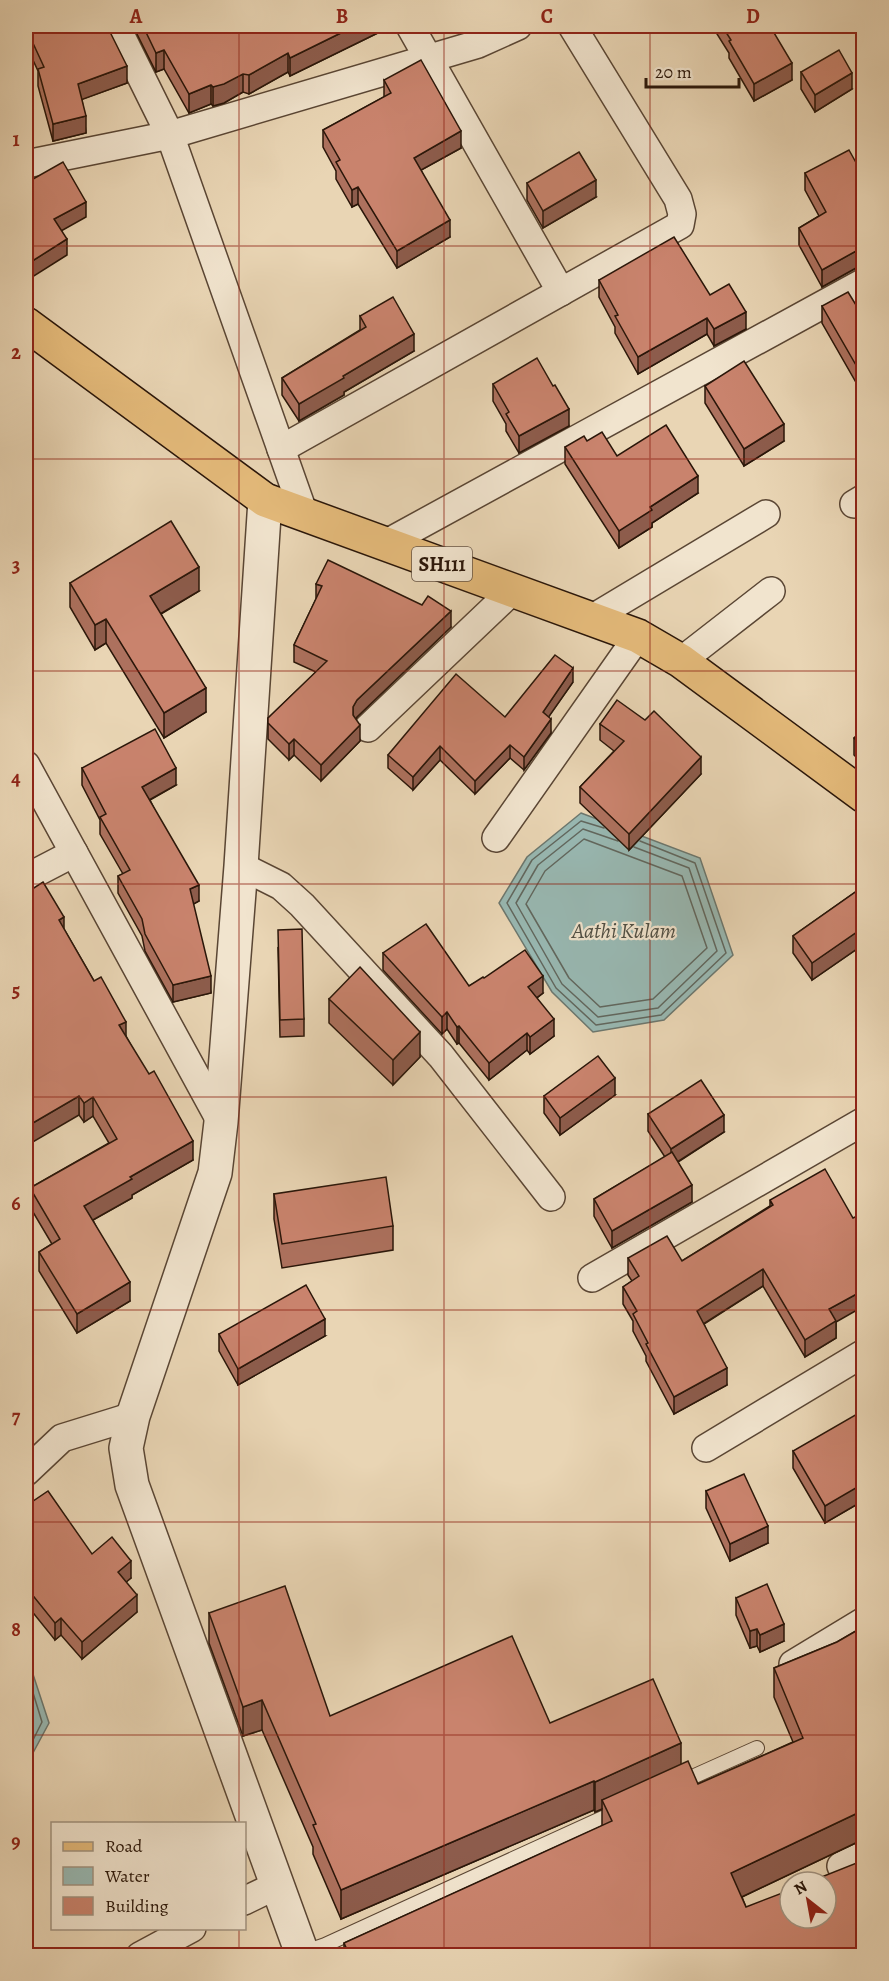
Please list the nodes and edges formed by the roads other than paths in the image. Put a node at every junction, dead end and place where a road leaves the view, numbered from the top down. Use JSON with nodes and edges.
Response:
{"nodes":[{"id":1,"x":116,"y":26,"type":"edge"},
{"id":2,"x":410,"y":26,"type":"edge"},
{"id":3,"x":518,"y":26,"type":"edge"},
{"id":4,"x":572,"y":26,"type":"edge"},
{"id":5,"x":429,"y":59,"type":"junction"},
{"id":6,"x":170,"y":135,"type":"junction"},
{"id":7,"x":26,"y":164,"type":"edge"},
{"id":8,"x":864,"y":282,"type":"edge"},
{"id":9,"x":561,"y":292,"type":"junction"},
{"id":10,"x":26,"y":324,"type":"edge"},
{"id":11,"x":281,"y":449,"type":"junction"},
{"id":12,"x":265,"y":500,"type":"junction"},
{"id":13,"x":303,"y":514,"type":"junction"},
{"id":14,"x":765,"y":514,"type":"dead end"},
{"id":15,"x":386,"y":544,"type":"junction"},
{"id":16,"x":513,"y":590,"type":"junction"},
{"id":17,"x":771,"y":591,"type":"dead end"},
{"id":18,"x":591,"y":619,"type":"junction"},
{"id":19,"x":638,"y":636,"type":"junction"},
{"id":20,"x":681,"y":661,"type":"junction"},
{"id":21,"x":368,"y":728,"type":"dead end"},
{"id":22,"x":26,"y":765,"type":"edge"},
{"id":23,"x":864,"y":796,"type":"edge"},
{"id":24,"x":496,"y":838,"type":"dead end"},
{"id":25,"x":74,"y":853,"type":"junction"},
{"id":26,"x":241,"y":866,"type":"junction"},
{"id":27,"x":26,"y":878,"type":"edge"},
{"id":28,"x":864,"y":1121,"type":"edge"},
{"id":29,"x":221,"y":1122,"type":"junction"},
{"id":30,"x":551,"y":1197,"type":"dead end"},
{"id":31,"x":592,"y":1278,"type":"dead end"},
{"id":32,"x":864,"y":1353,"type":"edge"},
{"id":33,"x":133,"y":1416,"type":"junction"},
{"id":34,"x":706,"y":1448,"type":"dead end"},
{"id":35,"x":26,"y":1472,"type":"edge"},
{"id":36,"x":864,"y":1621,"type":"edge"},
{"id":37,"x":793,"y":1664,"type":"edge"},
{"id":38,"x":757,"y":1748,"type":"dead end"},
{"id":39,"x":671,"y":1787,"type":"edge"},
{"id":40,"x":627,"y":1807,"type":"edge"},
{"id":41,"x":277,"y":1885,"type":"junction"},
{"id":42,"x":246,"y":1901,"type":"edge"},
{"id":43,"x":190,"y":1930,"type":"edge"},
{"id":44,"x":303,"y":1954,"type":"edge"},
{"id":45,"x":140,"y":1956,"type":"edge"}],
"edges":[{"from":1,"to":6,"type":"street"},
{"from":2,"to":5,"type":"street"},
{"from":3,"to":5,"type":"street"},
{"from":4,"to":9,"type":"street"},
{"from":5,"to":6,"type":"street"},
{"from":5,"to":9,"type":"street"},
{"from":6,"to":7,"type":"street"},
{"from":6,"to":11,"type":"street"},
{"from":8,"to":15,"type":"street"},
{"from":9,"to":11,"type":"street"},
{"from":10,"to":12,"type":"main road","number":"SH111"},
{"from":11,"to":13,"type":"street"},
{"from":12,"to":13,"type":"main road","number":"SH111"},
{"from":12,"to":26,"type":"street"},
{"from":13,"to":15,"type":"main road","number":"SH111"},
{"from":14,"to":18,"type":"street"},
{"from":15,"to":16,"type":"main road","number":"SH111"},
{"from":16,"to":18,"type":"main road","number":"SH111"},
{"from":16,"to":21,"type":"street"},
{"from":17,"to":20,"type":"street"},
{"from":18,"to":19,"type":"main road","number":"SH111"},
{"from":19,"to":20,"type":"main road","number":"SH111"},
{"from":19,"to":24,"type":"street"},
{"from":20,"to":23,"type":"main road","number":"SH111"},
{"from":22,"to":25,"type":"street"},
{"from":25,"to":27,"type":"street"},
{"from":25,"to":29,"type":"street"},
{"from":26,"to":29,"type":"street"},
{"from":26,"to":30,"type":"street"},
{"from":28,"to":31,"type":"street"},
{"from":29,"to":33,"type":"street"},
{"from":32,"to":34,"type":"street"},
{"from":33,"to":35,"type":"street"},
{"from":33,"to":41,"type":"street"},
{"from":36,"to":37,"type":"street"},
{"from":38,"to":39,"type":"lane"},
{"from":40,"to":44,"type":"lane"},
{"from":41,"to":42,"type":"street"},
{"from":41,"to":44,"type":"street"},
{"from":43,"to":45,"type":"street"}]}
